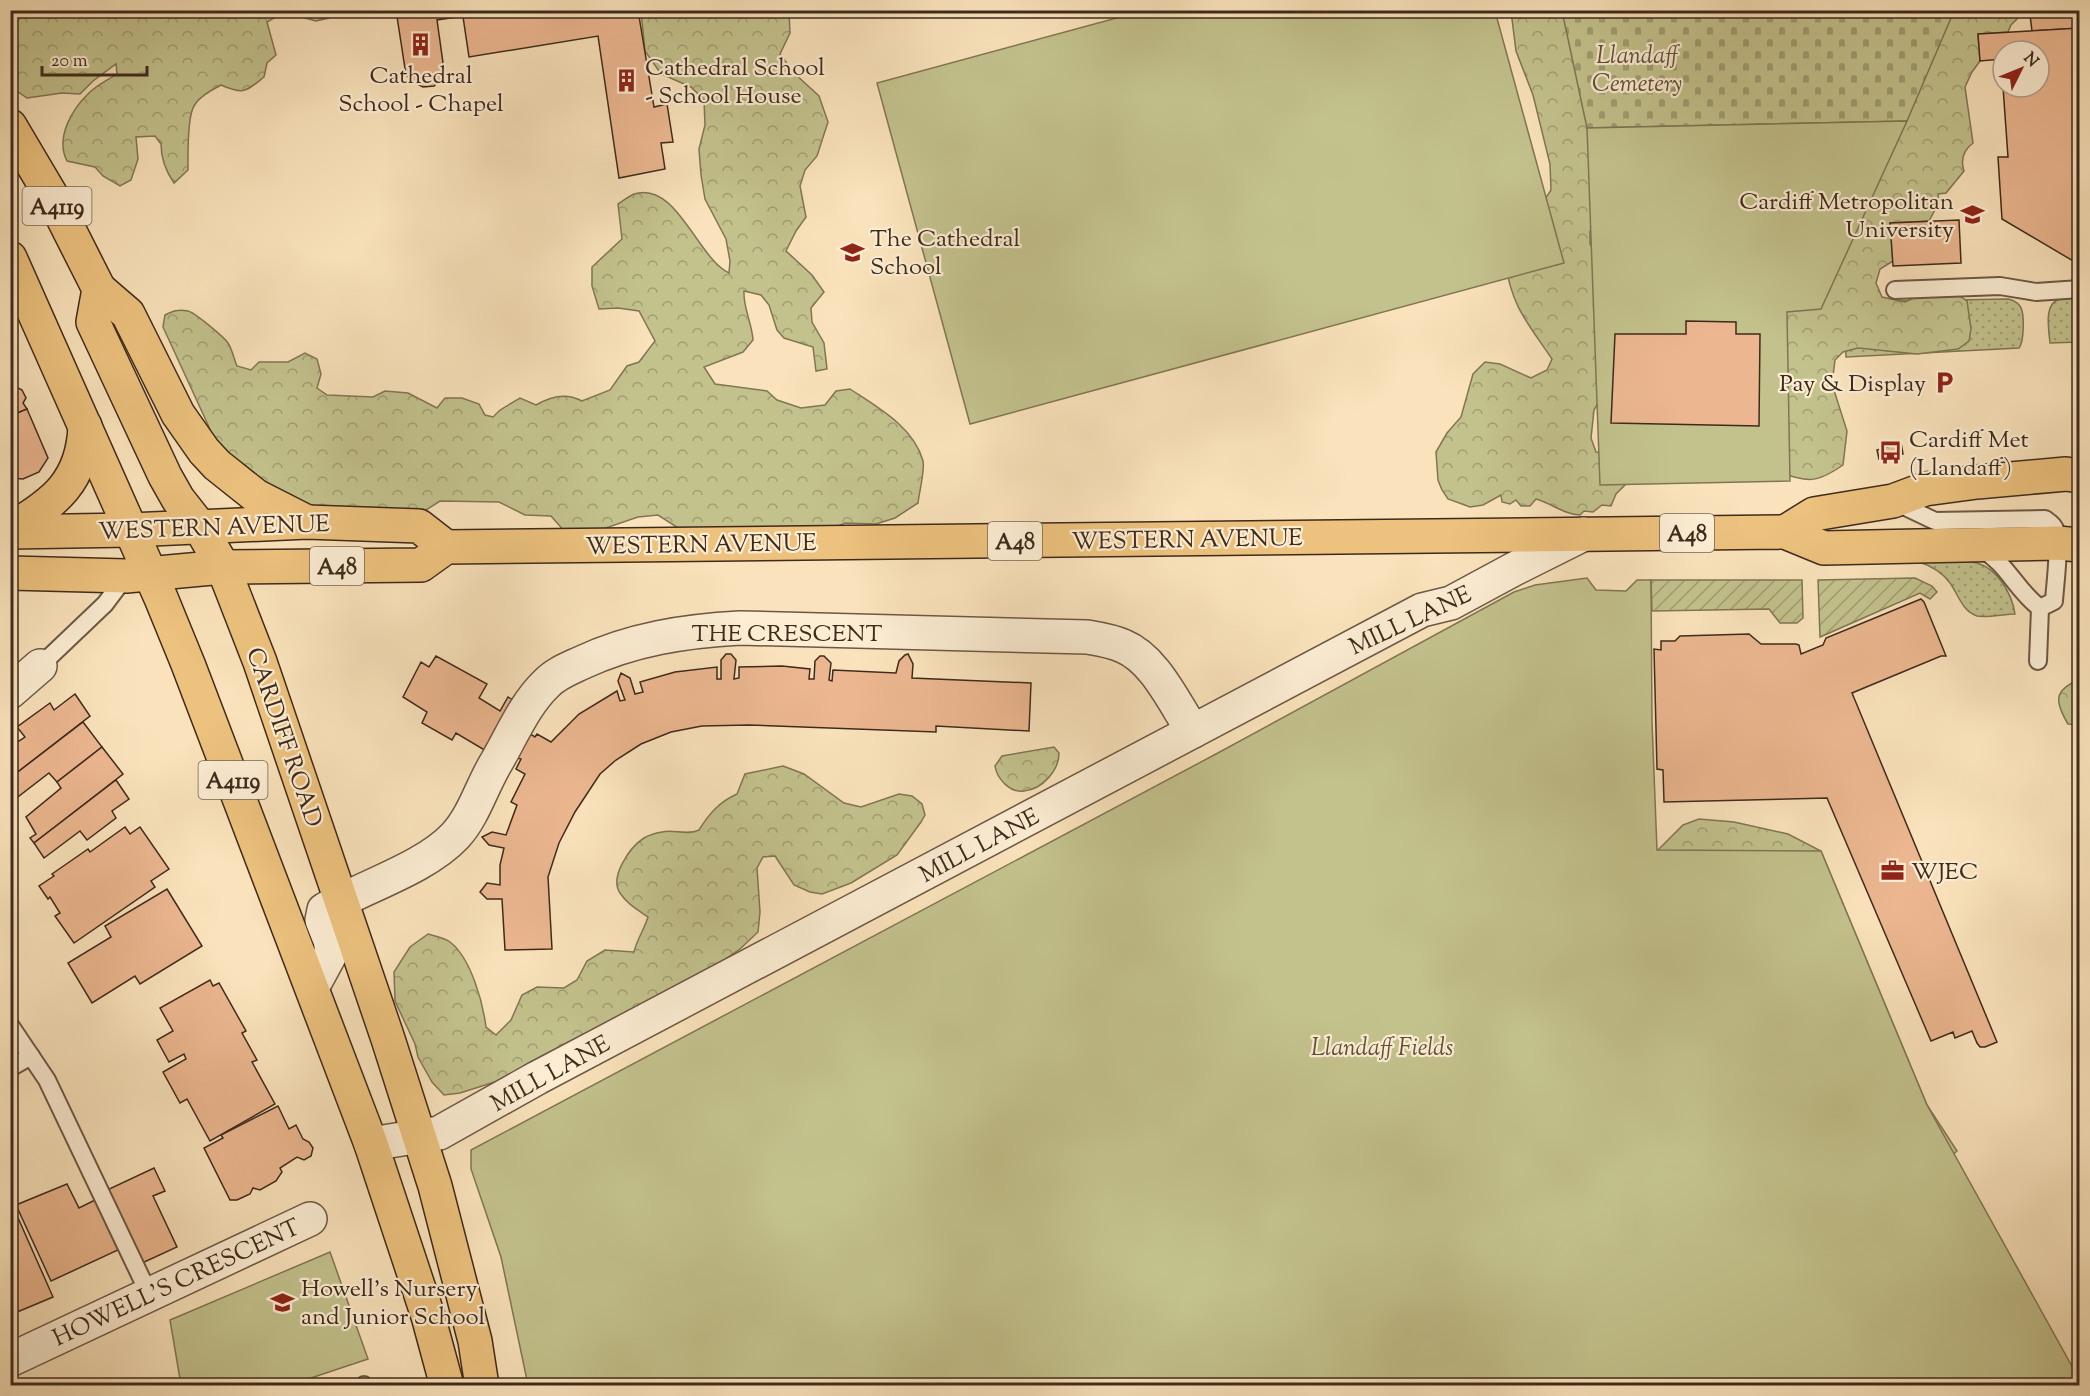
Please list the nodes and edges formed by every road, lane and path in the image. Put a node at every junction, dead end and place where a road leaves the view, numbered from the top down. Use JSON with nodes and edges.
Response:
{"nodes":[{"id":1,"x":10,"y":126,"type":"edge"},
{"id":2,"x":10,"y":258,"type":"edge"},
{"id":3,"x":99,"y":289,"type":"junction"},
{"id":4,"x":2079,"y":289,"type":"edge"},
{"id":5,"x":1895,"y":290,"type":"dead end"},
{"id":6,"x":85,"y":426,"type":"junction"},
{"id":7,"x":2075,"y":472,"type":"edge"},
{"id":8,"x":1893,"y":501,"type":"junction"},
{"id":9,"x":307,"y":522,"type":"junction"},
{"id":10,"x":200,"y":527,"type":"junction"},
{"id":11,"x":130,"y":530,"type":"junction"},
{"id":12,"x":10,"y":531,"type":"edge"},
{"id":13,"x":1785,"y":532,"type":"junction"},
{"id":14,"x":1584,"y":534,"type":"junction"},
{"id":15,"x":1973,"y":544,"type":"junction"},
{"id":16,"x":2068,"y":544,"type":"edge"},
{"id":17,"x":446,"y":547,"type":"junction"},
{"id":18,"x":223,"y":567,"type":"junction"},
{"id":19,"x":10,"y":573,"type":"edge"},
{"id":20,"x":139,"y":575,"type":"junction"},
{"id":21,"x":2040,"y":608,"type":"junction"},
{"id":22,"x":2038,"y":660,"type":"dead end"},
{"id":23,"x":40,"y":666,"type":"joint"},
{"id":24,"x":10,"y":692,"type":"edge"},
{"id":25,"x":1193,"y":731,"type":"junction"},
{"id":26,"x":340,"y":900,"type":"junction"},
{"id":27,"x":312,"y":986,"type":"junction"},
{"id":28,"x":10,"y":1025,"type":"edge"},
{"id":29,"x":31,"y":1056,"type":"junction"},
{"id":30,"x":10,"y":1068,"type":"edge"},
{"id":31,"x":419,"y":1136,"type":"junction"},
{"id":32,"x":371,"y":1144,"type":"junction"},
{"id":33,"x":310,"y":1219,"type":"dead end"},
{"id":34,"x":149,"y":1294,"type":"junction"},
{"id":35,"x":10,"y":1360,"type":"edge"},
{"id":36,"x":447,"y":1386,"type":"edge"},
{"id":37,"x":482,"y":1386,"type":"edge"}],
"edges":[{"from":1,"to":3,"type":"main road","number":"A4119"},
{"from":2,"to":6,"type":"main road","number":"A4119"},
{"from":3,"to":9,"type":"main road"},
{"from":3,"to":10,"type":"main road","name":"CARDIFF ROAD","number":"A4119"},
{"from":4,"to":5,"type":"lane"},
{"from":6,"to":11,"type":"main road","number":"A4119"},
{"from":6,"to":12,"type":"main road"},
{"from":7,"to":8,"type":"main road"},
{"from":8,"to":13,"type":"main road"},
{"from":8,"to":16,"type":"lane"},
{"from":9,"to":10,"type":"main road","name":"WESTERN AVENUE","number":"A48"},
{"from":9,"to":17,"type":"main road","name":"WESTERN AVENUE","number":"A48"},
{"from":10,"to":11,"type":"main road","name":"WESTERN AVENUE","number":"A48"},
{"from":10,"to":18,"type":"main road","name":"CARDIFF ROAD","number":"A4119"},
{"from":11,"to":12,"type":"main road","name":"WESTERN AVENUE","number":"A48"},
{"from":11,"to":20,"type":"main road","number":"A4119"},
{"from":13,"to":14,"type":"main road","name":"WESTERN AVENUE","number":"A48"},
{"from":13,"to":15,"type":"main road","name":"WESTERN AVENUE","number":"A48"},
{"from":14,"to":17,"type":"main road","name":"WESTERN AVENUE","number":"A48"},
{"from":14,"to":25,"type":"street","name":"MILL LANE"},
{"from":15,"to":16,"type":"main road","name":"WESTERN AVENUE","number":"A48"},
{"from":15,"to":21,"type":"lane"},
{"from":16,"to":21,"type":"lane"},
{"from":17,"to":18,"type":"main road","name":"WESTERN AVENUE","number":"A48"},
{"from":18,"to":20,"type":"main road","name":"WESTERN AVENUE","number":"A48"},
{"from":18,"to":26,"type":"main road","name":"CARDIFF ROAD","number":"A4119"},
{"from":19,"to":20,"type":"main road","name":"WESTERN AVENUE","number":"A48"},
{"from":20,"to":23,"type":"lane"},
{"from":20,"to":27,"type":"main road","number":"A4119"},
{"from":21,"to":22,"type":"lane"},
{"from":23,"to":24,"type":"street"},
{"from":25,"to":26,"type":"street","name":"THE CRESCENT"},
{"from":25,"to":31,"type":"street","name":"MILL LANE"},
{"from":26,"to":27,"type":"street","name":"THE CRESCENT"},
{"from":26,"to":31,"type":"main road","name":"CARDIFF ROAD","number":"A4119"},
{"from":27,"to":32,"type":"main road","number":"A4119"},
{"from":28,"to":29,"type":"lane"},
{"from":29,"to":30,"type":"lane"},
{"from":29,"to":34,"type":"lane"},
{"from":31,"to":32,"type":"street","name":"MILL LANE"},
{"from":31,"to":37,"type":"main road","name":"CARDIFF ROAD","number":"A4119"},
{"from":32,"to":36,"type":"main road","number":"A4119"},
{"from":33,"to":34,"type":"street","name":"HOWELL'S CRESCENT"},
{"from":34,"to":35,"type":"street","name":"HOWELL'S CRESCENT"}]}
